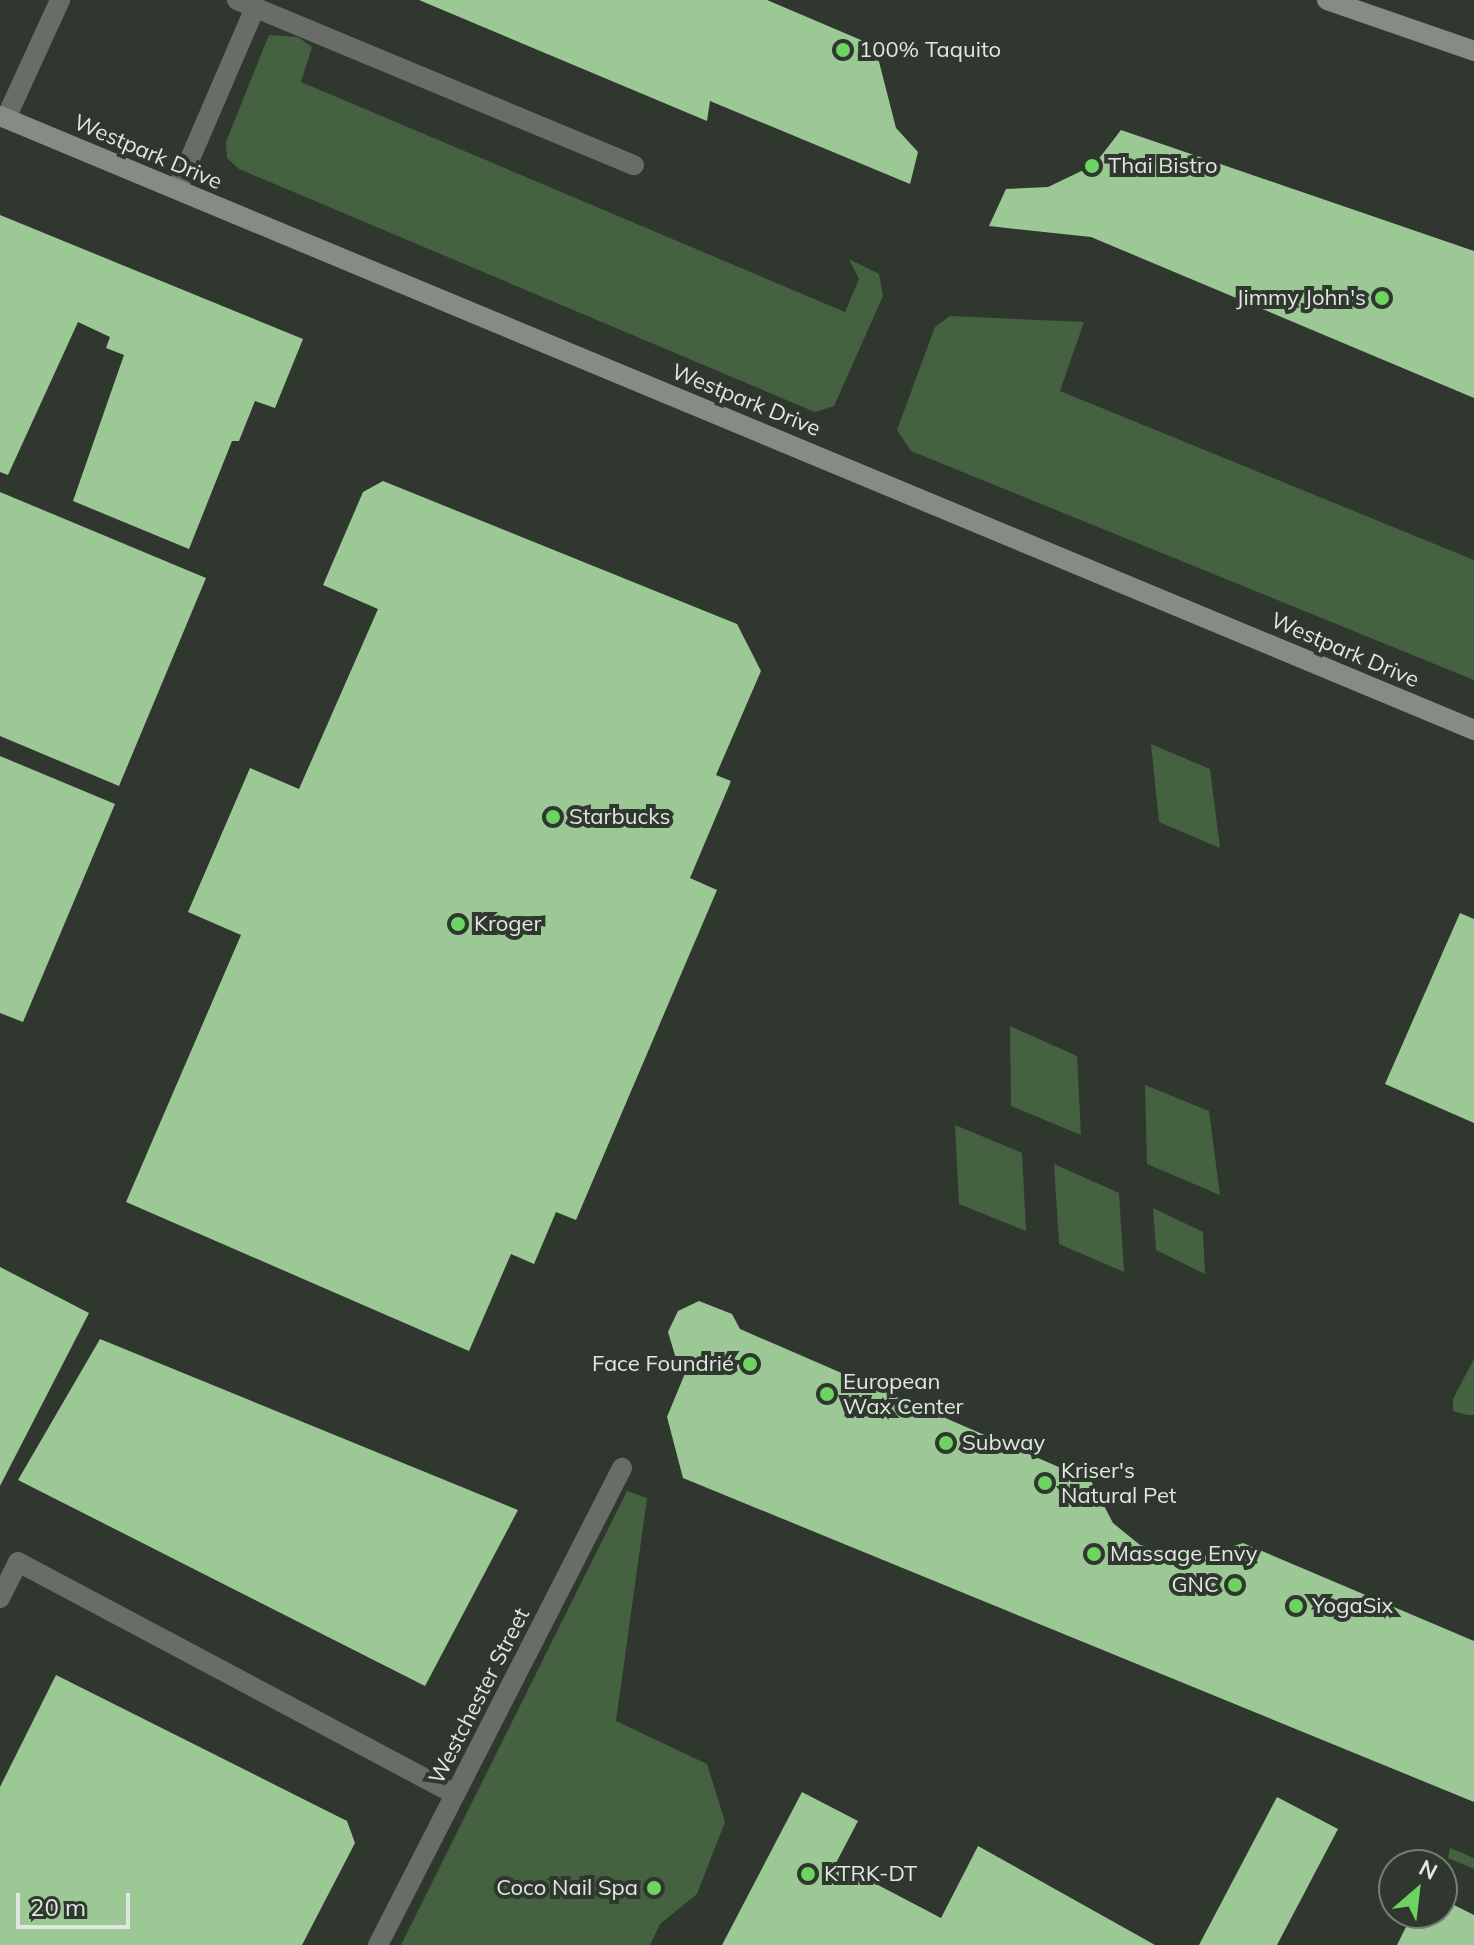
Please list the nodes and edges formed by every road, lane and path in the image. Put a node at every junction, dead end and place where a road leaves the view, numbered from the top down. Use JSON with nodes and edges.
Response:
{"nodes":[{"id":1,"x":60,"y":0,"type":"edge"},
{"id":2,"x":1327,"y":0,"type":"edge"},
{"id":3,"x":246,"y":4,"type":"edge"},
{"id":4,"x":1474,"y":51,"type":"edge"},
{"id":5,"x":3,"y":117,"type":"edge"},
{"id":6,"x":634,"y":165,"type":"dead end"},
{"id":7,"x":177,"y":189,"type":"junction"},
{"id":8,"x":1474,"y":730,"type":"edge"},
{"id":9,"x":622,"y":1468,"type":"dead end"},
{"id":10,"x":0,"y":1598,"type":"edge"},
{"id":11,"x":455,"y":1794,"type":"junction"},
{"id":12,"x":378,"y":1945,"type":"edge"}],
"edges":[{"from":1,"to":5,"type":"street"},
{"from":2,"to":4,"type":"main road"},
{"from":3,"to":6,"type":"street"},
{"from":3,"to":7,"type":"street"},
{"from":5,"to":7,"type":"main road","name":"Westpark Drive"},
{"from":7,"to":8,"type":"main road","name":"Westpark Drive"},
{"from":9,"to":11,"type":"street","name":"Westchester Street"},
{"from":10,"to":11,"type":"street"},
{"from":11,"to":12,"type":"street","name":"Westchester Street"}]}
